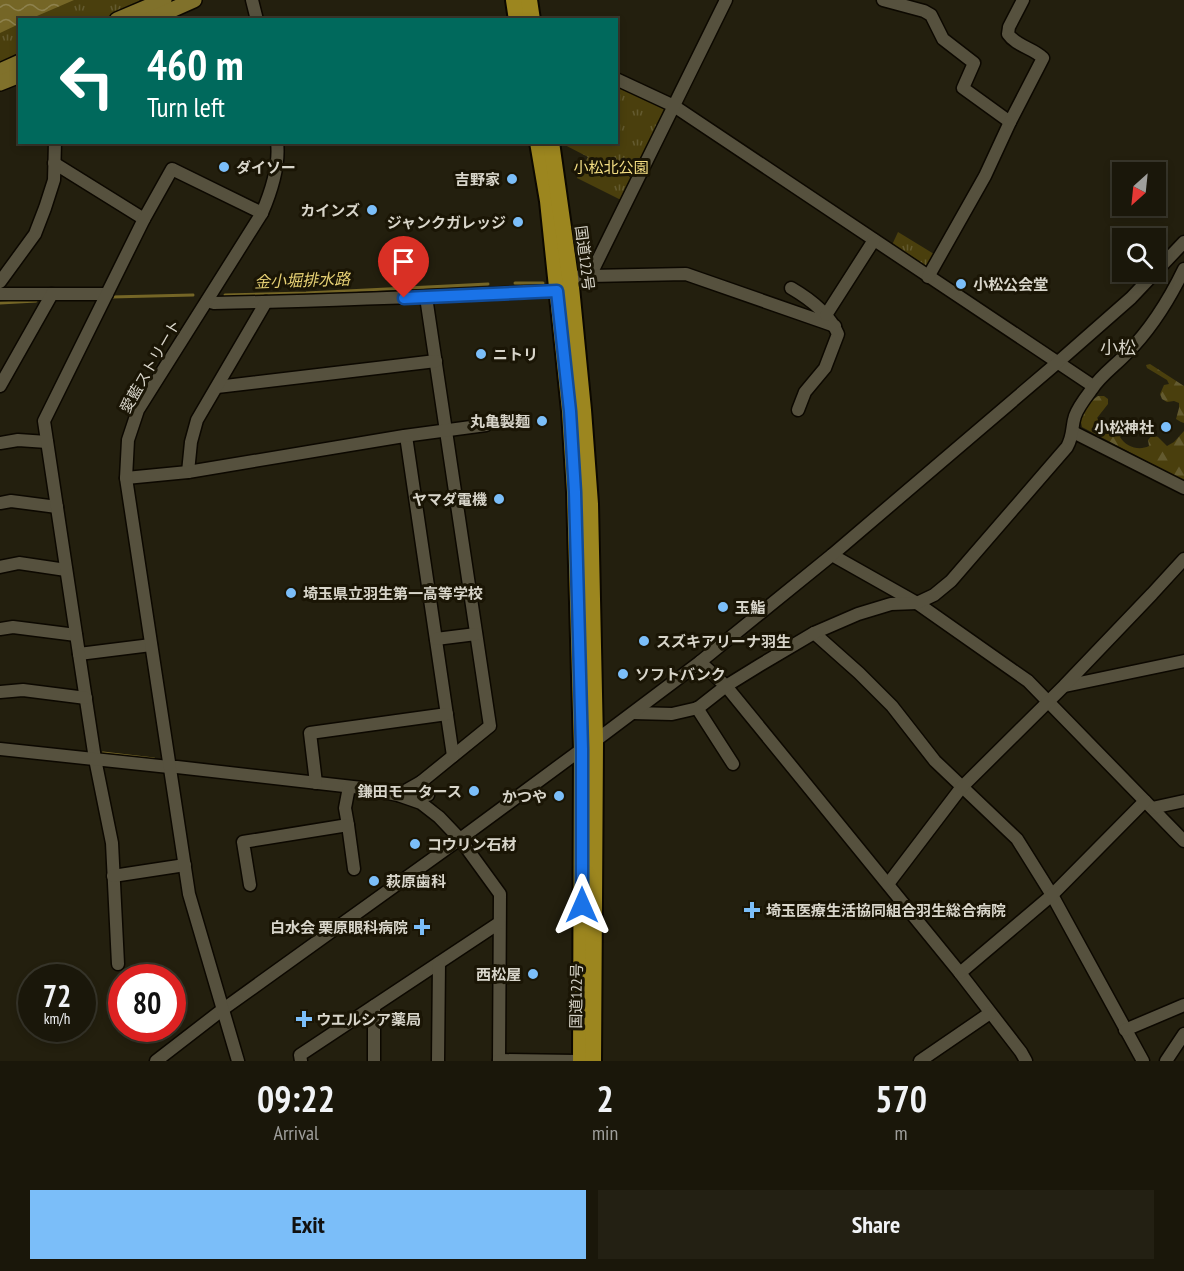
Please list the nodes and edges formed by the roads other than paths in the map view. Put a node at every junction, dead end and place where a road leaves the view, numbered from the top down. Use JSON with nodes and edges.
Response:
{"nodes":[{"id":1,"x":164,"y":0,"type":"edge"},
{"id":2,"x":194,"y":0,"type":"edge"},
{"id":3,"x":252,"y":0,"type":"edge"},
{"id":4,"x":514,"y":0,"type":"edge"},
{"id":5,"x":529,"y":0,"type":"edge"},
{"id":6,"x":726,"y":0,"type":"edge"},
{"id":7,"x":873,"y":0,"type":"edge"},
{"id":8,"x":881,"y":0,"type":"edge"},
{"id":9,"x":1023,"y":0,"type":"edge"},
{"id":10,"x":122,"y":18,"type":"edge"},
{"id":11,"x":154,"y":18,"type":"edge"},
{"id":12,"x":256,"y":18,"type":"edge"},
{"id":13,"x":517,"y":18,"type":"edge"},
{"id":14,"x":532,"y":18,"type":"edge"},
{"id":15,"x":18,"y":63,"type":"edge"},
{"id":16,"x":0,"y":71,"type":"edge"},
{"id":17,"x":18,"y":76,"type":"edge"},
{"id":18,"x":618,"y":80,"type":"edge"},
{"id":19,"x":0,"y":83,"type":"edge"},
{"id":20,"x":674,"y":106,"type":"junction"},
{"id":21,"x":1010,"y":122,"type":"junction"},
{"id":22,"x":55,"y":144,"type":"edge"},
{"id":23,"x":277,"y":144,"type":"edge"},
{"id":24,"x":538,"y":144,"type":"edge"},
{"id":25,"x":551,"y":144,"type":"edge"},
{"id":26,"x":54,"y":163,"type":"junction"},
{"id":27,"x":262,"y":213,"type":"junction"},
{"id":28,"x":144,"y":219,"type":"junction"},
{"id":29,"x":874,"y":240,"type":"junction"},
{"id":30,"x":1184,"y":242,"type":"edge"},
{"id":31,"x":1184,"y":269,"type":"edge"},
{"id":32,"x":590,"y":276,"type":"junction"},
{"id":33,"x":570,"y":277,"type":"junction"},
{"id":34,"x":928,"y":277,"type":"junction"},
{"id":35,"x":0,"y":282,"type":"edge"},
{"id":36,"x":791,"y":288,"type":"dead end"},
{"id":37,"x":557,"y":291,"type":"junction"},
{"id":38,"x":0,"y":294,"type":"edge"},
{"id":39,"x":52,"y":294,"type":"junction"},
{"id":40,"x":107,"y":294,"type":"junction"},
{"id":41,"x":426,"y":297,"type":"junction"},
{"id":42,"x":207,"y":301,"type":"junction"},
{"id":43,"x":266,"y":302,"type":"junction"},
{"id":44,"x":826,"y":315,"type":"junction"},
{"id":45,"x":835,"y":326,"type":"junction"},
{"id":46,"x":436,"y":362,"type":"junction"},
{"id":47,"x":1057,"y":363,"type":"junction"},
{"id":48,"x":0,"y":386,"type":"edge"},
{"id":49,"x":1093,"y":386,"type":"junction"},
{"id":50,"x":217,"y":387,"type":"junction"},
{"id":51,"x":798,"y":410,"type":"dead end"},
{"id":52,"x":486,"y":425,"type":"dead end"},
{"id":53,"x":446,"y":430,"type":"junction"},
{"id":54,"x":1073,"y":432,"type":"junction"},
{"id":55,"x":406,"y":436,"type":"junction"},
{"id":56,"x":47,"y":442,"type":"junction"},
{"id":57,"x":0,"y":443,"type":"edge"},
{"id":58,"x":188,"y":472,"type":"junction"},
{"id":59,"x":126,"y":478,"type":"junction"},
{"id":60,"x":1184,"y":488,"type":"edge"},
{"id":61,"x":0,"y":503,"type":"edge"},
{"id":62,"x":57,"y":507,"type":"junction"},
{"id":63,"x":832,"y":555,"type":"junction"},
{"id":64,"x":1184,"y":559,"type":"edge"},
{"id":65,"x":0,"y":567,"type":"edge"},
{"id":66,"x":66,"y":570,"type":"junction"},
{"id":67,"x":917,"y":603,"type":"junction"},
{"id":68,"x":0,"y":629,"type":"edge"},
{"id":69,"x":814,"y":633,"type":"junction"},
{"id":70,"x":476,"y":634,"type":"junction"},
{"id":71,"x":76,"y":635,"type":"junction"},
{"id":72,"x":436,"y":639,"type":"junction"},
{"id":73,"x":151,"y":645,"type":"junction"},
{"id":74,"x":79,"y":654,"type":"junction"},
{"id":75,"x":1184,"y":661,"type":"edge"},
{"id":76,"x":700,"y":662,"type":"junction"},
{"id":77,"x":726,"y":686,"type":"junction"},
{"id":78,"x":1064,"y":686,"type":"junction"},
{"id":79,"x":0,"y":692,"type":"edge"},
{"id":80,"x":86,"y":698,"type":"junction"},
{"id":81,"x":1047,"y":701,"type":"junction"},
{"id":82,"x":697,"y":708,"type":"junction"},
{"id":83,"x":633,"y":713,"type":"junction"},
{"id":84,"x":447,"y":714,"type":"junction"},
{"id":85,"x":589,"y":745,"type":"junction"},
{"id":86,"x":0,"y":749,"type":"edge"},
{"id":87,"x":453,"y":756,"type":"junction"},
{"id":88,"x":95,"y":759,"type":"junction"},
{"id":89,"x":733,"y":764,"type":"dead end"},
{"id":90,"x":169,"y":767,"type":"junction"},
{"id":91,"x":421,"y":782,"type":"junction"},
{"id":92,"x":316,"y":783,"type":"junction"},
{"id":93,"x":349,"y":786,"type":"junction"},
{"id":94,"x":961,"y":788,"type":"junction"},
{"id":95,"x":398,"y":795,"type":"junction"},
{"id":96,"x":428,"y":795,"type":"dead end"},
{"id":97,"x":1184,"y":801,"type":"edge"},
{"id":98,"x":1149,"y":805,"type":"junction"},
{"id":99,"x":348,"y":825,"type":"junction"},
{"id":100,"x":460,"y":839,"type":"junction"},
{"id":101,"x":1184,"y":841,"type":"edge"},
{"id":102,"x":185,"y":865,"type":"junction"},
{"id":103,"x":354,"y":869,"type":"dead end"},
{"id":104,"x":113,"y":876,"type":"junction"},
{"id":105,"x":888,"y":884,"type":"junction"},
{"id":106,"x":250,"y":885,"type":"dead end"},
{"id":107,"x":1052,"y":895,"type":"junction"},
{"id":108,"x":500,"y":923,"type":"junction"},
{"id":109,"x":439,"y":963,"type":"junction"},
{"id":110,"x":118,"y":964,"type":"dead end"},
{"id":111,"x":960,"y":973,"type":"junction"},
{"id":112,"x":1184,"y":1005,"type":"edge"},
{"id":113,"x":374,"y":1006,"type":"junction"},
{"id":114,"x":222,"y":1010,"type":"junction"},
{"id":115,"x":990,"y":1013,"type":"junction"},
{"id":116,"x":1125,"y":1030,"type":"junction"},
{"id":117,"x":1184,"y":1034,"type":"edge"},
{"id":118,"x":499,"y":1060,"type":"edge"},
{"id":119,"x":156,"y":1061,"type":"edge"},
{"id":120,"x":238,"y":1061,"type":"edge"},
{"id":121,"x":301,"y":1061,"type":"edge"},
{"id":122,"x":374,"y":1061,"type":"edge"},
{"id":123,"x":438,"y":1061,"type":"edge"},
{"id":124,"x":576,"y":1061,"type":"edge"},
{"id":125,"x":581,"y":1061,"type":"edge"},
{"id":126,"x":593,"y":1061,"type":"edge"},
{"id":127,"x":920,"y":1061,"type":"edge"},
{"id":128,"x":1026,"y":1061,"type":"edge"},
{"id":129,"x":1143,"y":1061,"type":"edge"},
{"id":130,"x":1166,"y":1061,"type":"edge"}],
"edges":[{"from":1,"to":10,"type":"main road"},
{"from":2,"to":11,"type":"main road"},
{"from":3,"to":12,"type":"street"},
{"from":4,"to":13,"type":"highway"},
{"from":5,"to":14,"type":"highway"},
{"from":6,"to":20,"type":"street"},
{"from":7,"to":8,"type":"street"},
{"from":8,"to":21,"type":"street"},
{"from":9,"to":21,"type":"street"},
{"from":15,"to":16,"type":"main road"},
{"from":17,"to":19,"type":"main road"},
{"from":18,"to":20,"type":"street"},
{"from":20,"to":29,"type":"street"},
{"from":20,"to":32,"type":"street"},
{"from":21,"to":34,"type":"street"},
{"from":22,"to":26,"type":"street"},
{"from":23,"to":27,"type":"street","name":"愛藍ストリート"},
{"from":24,"to":37,"type":"highway","name":"国道122号"},
{"from":25,"to":33,"type":"highway","name":"国道122号"},
{"from":26,"to":28,"type":"street"},
{"from":26,"to":35,"type":"street"},
{"from":27,"to":28,"type":"street"},
{"from":27,"to":42,"type":"street","name":"愛藍ストリート"},
{"from":28,"to":40,"type":"street"},
{"from":29,"to":34,"type":"street"},
{"from":29,"to":44,"type":"street"},
{"from":30,"to":47,"type":"street"},
{"from":31,"to":49,"type":"street"},
{"from":32,"to":33,"type":"street"},
{"from":32,"to":45,"type":"street"},
{"from":33,"to":85,"type":"highway","name":"国道122号"},
{"from":34,"to":47,"type":"street"},
{"from":36,"to":44,"type":"street"},
{"from":37,"to":41,"type":"street"},
{"from":37,"to":85,"type":"highway","name":"国道122号"},
{"from":38,"to":39,"type":"street"},
{"from":39,"to":40,"type":"street"},
{"from":39,"to":48,"type":"street"},
{"from":40,"to":56,"type":"street"},
{"from":41,"to":43,"type":"street"},
{"from":41,"to":46,"type":"street"},
{"from":42,"to":43,"type":"street"},
{"from":42,"to":59,"type":"street","name":"愛藍ストリート"},
{"from":43,"to":50,"type":"street"},
{"from":44,"to":45,"type":"street"},
{"from":45,"to":51,"type":"street"},
{"from":46,"to":50,"type":"street"},
{"from":46,"to":53,"type":"street"},
{"from":47,"to":49,"type":"street"},
{"from":47,"to":63,"type":"street"},
{"from":49,"to":54,"type":"street"},
{"from":50,"to":58,"type":"street"},
{"from":52,"to":53,"type":"street"},
{"from":53,"to":55,"type":"street"},
{"from":53,"to":70,"type":"street"},
{"from":54,"to":60,"type":"street"},
{"from":54,"to":67,"type":"street"},
{"from":55,"to":58,"type":"street"},
{"from":55,"to":72,"type":"street"},
{"from":56,"to":57,"type":"street"},
{"from":56,"to":62,"type":"street"},
{"from":58,"to":59,"type":"street"},
{"from":59,"to":73,"type":"street","name":"愛藍ストリート"},
{"from":61,"to":62,"type":"street"},
{"from":62,"to":66,"type":"street"},
{"from":63,"to":67,"type":"street"},
{"from":63,"to":76,"type":"street"},
{"from":64,"to":78,"type":"street"},
{"from":65,"to":66,"type":"street"},
{"from":66,"to":71,"type":"street"},
{"from":67,"to":69,"type":"street"},
{"from":67,"to":81,"type":"street"},
{"from":68,"to":71,"type":"street"},
{"from":69,"to":77,"type":"street"},
{"from":69,"to":94,"type":"street"},
{"from":70,"to":72,"type":"street"},
{"from":70,"to":87,"type":"street"},
{"from":71,"to":74,"type":"street"},
{"from":72,"to":84,"type":"street"},
{"from":73,"to":74,"type":"street"},
{"from":73,"to":90,"type":"street","name":"愛藍ストリート"},
{"from":74,"to":80,"type":"street"},
{"from":75,"to":78,"type":"street"},
{"from":76,"to":77,"type":"street"},
{"from":76,"to":83,"type":"street"},
{"from":77,"to":82,"type":"street"},
{"from":77,"to":105,"type":"street"},
{"from":78,"to":81,"type":"street"},
{"from":79,"to":80,"type":"street"},
{"from":80,"to":88,"type":"street"},
{"from":81,"to":94,"type":"street"},
{"from":81,"to":98,"type":"street"},
{"from":82,"to":83,"type":"street"},
{"from":82,"to":89,"type":"street"},
{"from":83,"to":85,"type":"street"},
{"from":84,"to":87,"type":"street"},
{"from":84,"to":92,"type":"street"},
{"from":85,"to":100,"type":"street"},
{"from":85,"to":125,"type":"highway","name":"国道122号"},
{"from":85,"to":126,"type":"highway","name":"国道122号"},
{"from":86,"to":88,"type":"street"},
{"from":87,"to":91,"type":"street"},
{"from":88,"to":90,"type":"street"},
{"from":88,"to":104,"type":"street"},
{"from":90,"to":92,"type":"street"},
{"from":90,"to":102,"type":"street","name":"愛藍ストリート"},
{"from":91,"to":95,"type":"street"},
{"from":91,"to":96,"type":"street"},
{"from":92,"to":93,"type":"street"},
{"from":93,"to":95,"type":"street"},
{"from":93,"to":99,"type":"street"},
{"from":94,"to":105,"type":"street"},
{"from":94,"to":107,"type":"street"},
{"from":95,"to":100,"type":"street"},
{"from":97,"to":98,"type":"street"},
{"from":98,"to":101,"type":"street"},
{"from":98,"to":107,"type":"street"},
{"from":99,"to":103,"type":"street"},
{"from":99,"to":106,"type":"street"},
{"from":100,"to":108,"type":"street"},
{"from":100,"to":114,"type":"street"},
{"from":102,"to":104,"type":"street"},
{"from":102,"to":114,"type":"street","name":"愛藍ストリート"},
{"from":104,"to":110,"type":"street"},
{"from":105,"to":111,"type":"street"},
{"from":107,"to":111,"type":"street"},
{"from":107,"to":116,"type":"street"},
{"from":108,"to":109,"type":"street"},
{"from":108,"to":118,"type":"street"},
{"from":109,"to":113,"type":"street"},
{"from":109,"to":123,"type":"street"},
{"from":111,"to":115,"type":"street"},
{"from":112,"to":116,"type":"street"},
{"from":113,"to":121,"type":"street"},
{"from":113,"to":122,"type":"street"},
{"from":114,"to":119,"type":"street"},
{"from":114,"to":120,"type":"street","name":"愛藍ストリート"},
{"from":115,"to":127,"type":"street"},
{"from":115,"to":128,"type":"street"},
{"from":116,"to":129,"type":"street"},
{"from":117,"to":130,"type":"street"},
{"from":118,"to":124,"type":"street"}]}
